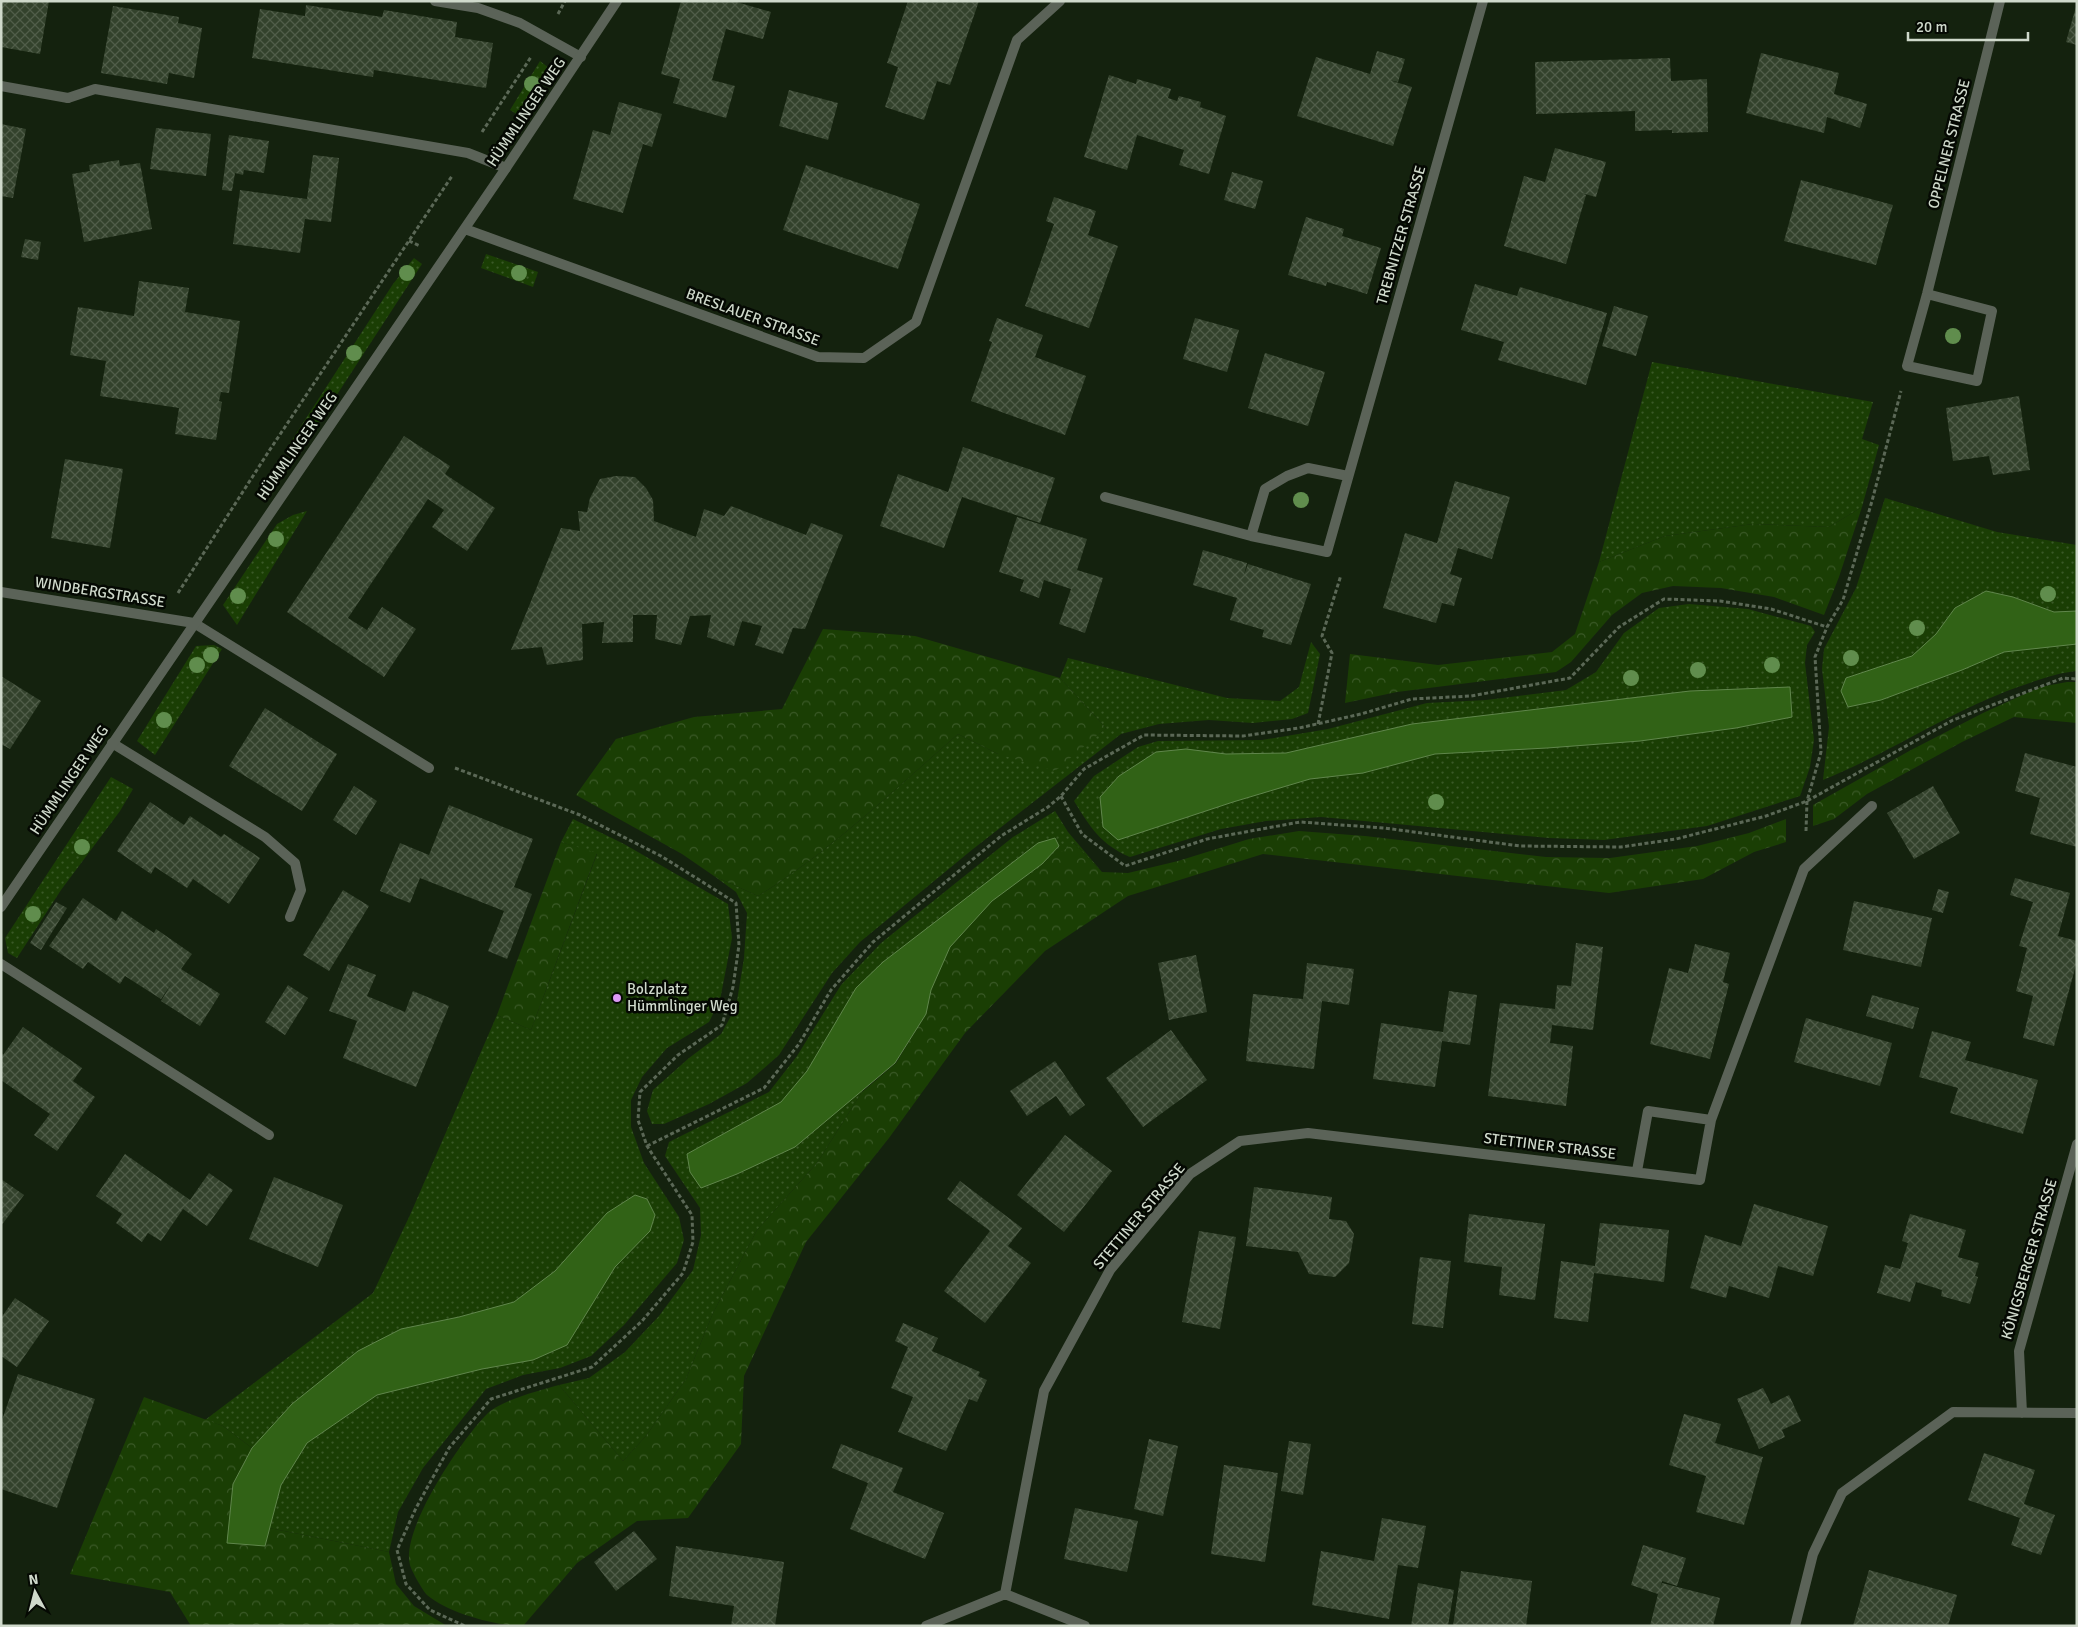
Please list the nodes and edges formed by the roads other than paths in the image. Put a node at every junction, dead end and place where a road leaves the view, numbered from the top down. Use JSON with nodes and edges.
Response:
{"nodes":[{"id":1,"x":435,"y":1,"type":"edge"},
{"id":2,"x":617,"y":1,"type":"edge"},
{"id":3,"x":1060,"y":1,"type":"edge"},
{"id":4,"x":1483,"y":1,"type":"edge"},
{"id":5,"x":2000,"y":1,"type":"edge"},
{"id":6,"x":581,"y":57,"type":"junction"},
{"id":7,"x":1,"y":86,"type":"edge"},
{"id":8,"x":506,"y":168,"type":"junction"},
{"id":9,"x":465,"y":229,"type":"junction"},
{"id":10,"x":1927,"y":294,"type":"junction"},
{"id":11,"x":1348,"y":476,"type":"junction"},
{"id":12,"x":1105,"y":497,"type":"dead end"},
{"id":13,"x":1251,"y":536,"type":"junction"},
{"id":14,"x":1,"y":592,"type":"edge"},
{"id":15,"x":194,"y":623,"type":"junction"},
{"id":16,"x":112,"y":743,"type":"junction"},
{"id":17,"x":429,"y":768,"type":"road end"},
{"id":18,"x":1872,"y":806,"type":"dead end"},
{"id":19,"x":1,"y":907,"type":"edge"},
{"id":20,"x":290,"y":917,"type":"dead end"},
{"id":21,"x":1,"y":964,"type":"edge"},
{"id":22,"x":1711,"y":1120,"type":"junction"},
{"id":23,"x":269,"y":1135,"type":"dead end"},
{"id":24,"x":2077,"y":1144,"type":"edge"},
{"id":25,"x":1637,"y":1171,"type":"junction"},
{"id":26,"x":2022,"y":1413,"type":"junction"},
{"id":27,"x":2077,"y":1413,"type":"edge"},
{"id":28,"x":1005,"y":1594,"type":"junction"},
{"id":29,"x":926,"y":1626,"type":"edge"},
{"id":30,"x":1086,"y":1626,"type":"edge"},
{"id":31,"x":1795,"y":1626,"type":"edge"}],
"edges":[{"from":1,"to":6,"type":"street"},
{"from":2,"to":6,"type":"street","name":"HÜMMLINGER WEG"},
{"from":3,"to":9,"type":"street","name":"BRESLAUER STRASSE"},
{"from":4,"to":11,"type":"street","name":"TREBNITZER STRASSE"},
{"from":5,"to":10,"type":"street","name":"OPPELNER STRASSE"},
{"from":6,"to":8,"type":"street","name":"HÜMMLINGER WEG"},
{"from":7,"to":8,"type":"street"},
{"from":8,"to":9,"type":"street","name":"HÜMMLINGER WEG"},
{"from":9,"to":15,"type":"street","name":"HÜMMLINGER WEG"},
{"from":10,"to":10,"type":"street","name":"OPPELNER STRASSE"},
{"from":11,"to":13,"type":"street"},
{"from":11,"to":13,"type":"street","name":"TREBNITZER STRASSE"},
{"from":12,"to":13,"type":"street","name":"TREBNITZER STRASSE"},
{"from":14,"to":15,"type":"street","name":"WINDBERGSTRASSE"},
{"from":15,"to":16,"type":"street","name":"HÜMMLINGER WEG"},
{"from":15,"to":17,"type":"street"},
{"from":16,"to":19,"type":"street","name":"HÜMMLINGER WEG"},
{"from":16,"to":20,"type":"street"},
{"from":18,"to":22,"type":"street","name":"STETTINER STRASSE"},
{"from":21,"to":23,"type":"street"},
{"from":22,"to":25,"type":"street","name":"STETTINER STRASSE"},
{"from":22,"to":25,"type":"street"},
{"from":24,"to":26,"type":"street","name":"KÖNIGSBERGER STRASSE"},
{"from":25,"to":28,"type":"street","name":"STETTINER STRASSE"},
{"from":26,"to":27,"type":"street"},
{"from":26,"to":31,"type":"street"},
{"from":28,"to":29,"type":"street"},
{"from":28,"to":30,"type":"street"}]}
